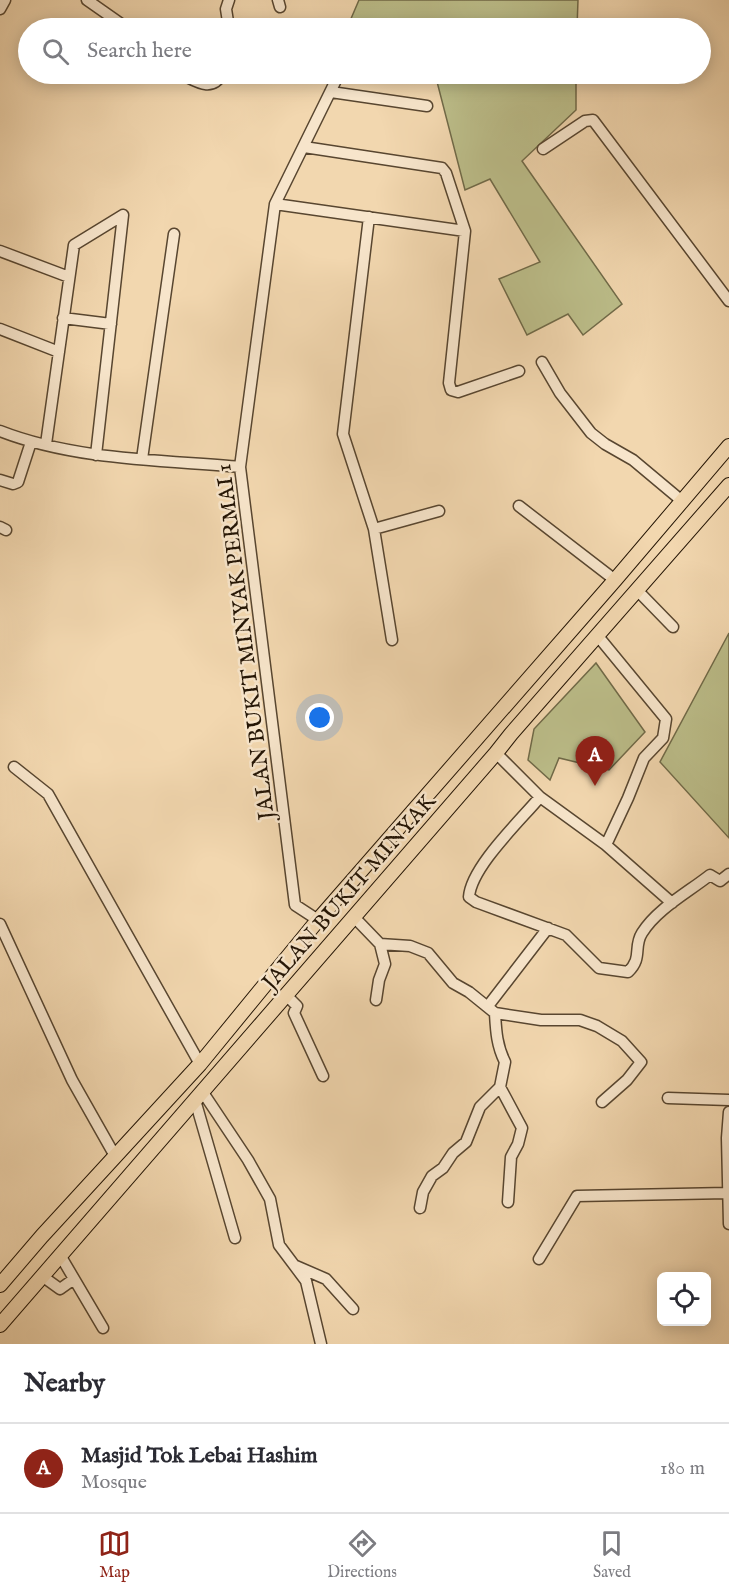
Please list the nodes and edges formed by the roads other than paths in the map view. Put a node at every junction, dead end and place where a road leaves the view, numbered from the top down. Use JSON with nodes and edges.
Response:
{"nodes":[{"id":1,"x":5,"y":0,"type":"edge"},
{"id":2,"x":87,"y":0,"type":"edge"},
{"id":3,"x":225,"y":0,"type":"edge"},
{"id":4,"x":0,"y":9,"type":"edge"},
{"id":5,"x":113,"y":18,"type":"edge"},
{"id":6,"x":227,"y":18,"type":"edge"},
{"id":7,"x":335,"y":84,"type":"edge"},
{"id":8,"x":331,"y":92,"type":"junction"},
{"id":9,"x":427,"y":106,"type":"dead end"},
{"id":10,"x":304,"y":147,"type":"junction"},
{"id":11,"x":543,"y":149,"type":"dead end"},
{"id":12,"x":275,"y":204,"type":"junction"},
{"id":13,"x":369,"y":217,"type":"junction"},
{"id":14,"x":465,"y":231,"type":"junction"},
{"id":15,"x":174,"y":234,"type":"dead end"},
{"id":16,"x":0,"y":251,"type":"edge"},
{"id":17,"x":69,"y":277,"type":"junction"},
{"id":18,"x":729,"y":302,"type":"edge"},
{"id":19,"x":63,"y":318,"type":"junction"},
{"id":20,"x":111,"y":324,"type":"junction"},
{"id":21,"x":0,"y":329,"type":"edge"},
{"id":22,"x":59,"y":352,"type":"junction"},
{"id":23,"x":542,"y":362,"type":"dead end"},
{"id":24,"x":519,"y":371,"type":"dead end"},
{"id":25,"x":0,"y":431,"type":"edge"},
{"id":26,"x":31,"y":442,"type":"junction"},
{"id":27,"x":46,"y":444,"type":"junction"},
{"id":28,"x":729,"y":446,"type":"edge"},
{"id":29,"x":96,"y":455,"type":"junction"},
{"id":30,"x":142,"y":459,"type":"junction"},
{"id":31,"x":240,"y":467,"type":"junction"},
{"id":32,"x":0,"y":480,"type":"edge"},
{"id":33,"x":729,"y":485,"type":"edge"},
{"id":34,"x":682,"y":501,"type":"junction"},
{"id":35,"x":519,"y":506,"type":"dead end"},
{"id":36,"x":439,"y":511,"type":"dead end"},
{"id":37,"x":374,"y":529,"type":"junction"},
{"id":38,"x":634,"y":558,"type":"junction"},
{"id":39,"x":653,"y":571,"type":"junction"},
{"id":40,"x":615,"y":580,"type":"junction"},
{"id":41,"x":635,"y":592,"type":"junction"},
{"id":42,"x":674,"y":627,"type":"dead end"},
{"id":43,"x":597,"y":635,"type":"junction"},
{"id":44,"x":392,"y":640,"type":"dead end"},
{"id":45,"x":496,"y":753,"type":"junction"},
{"id":46,"x":14,"y":767,"type":"dead end"},
{"id":47,"x":540,"y":797,"type":"junction"},
{"id":48,"x":606,"y":845,"type":"junction"},
{"id":49,"x":729,"y":873,"type":"edge"},
{"id":50,"x":672,"y":903,"type":"junction"},
{"id":51,"x":354,"y":917,"type":"junction"},
{"id":52,"x":318,"y":920,"type":"junction"},
{"id":53,"x":0,"y":924,"type":"edge"},
{"id":54,"x":548,"y":928,"type":"junction"},
{"id":55,"x":380,"y":944,"type":"junction"},
{"id":56,"x":285,"y":995,"type":"junction"},
{"id":57,"x":376,"y":1000,"type":"dead end"},
{"id":58,"x":492,"y":1010,"type":"junction"},
{"id":59,"x":200,"y":1064,"type":"junction"},
{"id":60,"x":323,"y":1076,"type":"dead end"},
{"id":61,"x":500,"y":1087,"type":"junction"},
{"id":62,"x":199,"y":1096,"type":"junction"},
{"id":63,"x":668,"y":1098,"type":"dead end"},
{"id":64,"x":729,"y":1100,"type":"edge"},
{"id":65,"x":602,"y":1102,"type":"dead end"},
{"id":66,"x":729,"y":1112,"type":"edge"},
{"id":67,"x":728,"y":1138,"type":"edge"},
{"id":68,"x":115,"y":1156,"type":"junction"},
{"id":69,"x":727,"y":1193,"type":"junction"},
{"id":70,"x":508,"y":1202,"type":"dead end"},
{"id":71,"x":420,"y":1208,"type":"dead end"},
{"id":72,"x":729,"y":1224,"type":"edge"},
{"id":73,"x":235,"y":1238,"type":"dead end"},
{"id":74,"x":60,"y":1255,"type":"junction"},
{"id":75,"x":539,"y":1259,"type":"dead end"},
{"id":76,"x":293,"y":1264,"type":"junction"},
{"id":77,"x":42,"y":1276,"type":"junction"},
{"id":78,"x":74,"y":1279,"type":"junction"},
{"id":79,"x":0,"y":1285,"type":"edge"},
{"id":80,"x":353,"y":1308,"type":"dead end"},
{"id":81,"x":0,"y":1325,"type":"edge"},
{"id":82,"x":104,"y":1328,"type":"dead end"},
{"id":83,"x":321,"y":1344,"type":"edge"}],
"edges":[{"from":1,"to":4,"type":"street"},
{"from":2,"to":5,"type":"street"},
{"from":3,"to":6,"type":"street"},
{"from":7,"to":8,"type":"street","name":"JALAN BUKIT MINYAK PERMAI 1"},
{"from":8,"to":9,"type":"street"},
{"from":8,"to":10,"type":"street","name":"JALAN BUKIT MINYAK PERMAI 1"},
{"from":10,"to":12,"type":"street","name":"JALAN BUKIT MINYAK PERMAI 1"},
{"from":10,"to":14,"type":"street"},
{"from":11,"to":18,"type":"street"},
{"from":12,"to":13,"type":"street"},
{"from":12,"to":31,"type":"street","name":"JALAN BUKIT MINYAK PERMAI 1"},
{"from":13,"to":14,"type":"street"},
{"from":13,"to":37,"type":"street"},
{"from":14,"to":24,"type":"street"},
{"from":15,"to":30,"type":"street"},
{"from":16,"to":17,"type":"street"},
{"from":17,"to":19,"type":"street"},
{"from":17,"to":20,"type":"street"},
{"from":19,"to":20,"type":"street"},
{"from":19,"to":22,"type":"street"},
{"from":20,"to":29,"type":"street"},
{"from":21,"to":22,"type":"street"},
{"from":22,"to":27,"type":"street"},
{"from":23,"to":34,"type":"street"},
{"from":25,"to":26,"type":"street"},
{"from":26,"to":27,"type":"street"},
{"from":26,"to":32,"type":"street"},
{"from":27,"to":29,"type":"street"},
{"from":28,"to":34,"type":"main road","name":"JALAN BUKIT MINYAK"},
{"from":29,"to":30,"type":"street"},
{"from":30,"to":31,"type":"street"},
{"from":31,"to":52,"type":"street","name":"JALAN BUKIT MINYAK PERMAI 1"},
{"from":33,"to":39,"type":"main road","name":"JALAN BUKIT MINYAK"},
{"from":34,"to":38,"type":"main road","name":"JALAN BUKIT MINYAK"},
{"from":35,"to":40,"type":"street"},
{"from":36,"to":37,"type":"street"},
{"from":37,"to":44,"type":"street"},
{"from":38,"to":39,"type":"main road"},
{"from":38,"to":40,"type":"main road","name":"JALAN BUKIT MINYAK"},
{"from":39,"to":41,"type":"main road","name":"JALAN BUKIT MINYAK"},
{"from":40,"to":41,"type":"main road"},
{"from":40,"to":52,"type":"main road","name":"JALAN BUKIT MINYAK"},
{"from":41,"to":42,"type":"street"},
{"from":41,"to":43,"type":"main road","name":"JALAN BUKIT MINYAK"},
{"from":43,"to":45,"type":"main road","name":"JALAN BUKIT MINYAK"},
{"from":43,"to":48,"type":"street"},
{"from":45,"to":47,"type":"street"},
{"from":45,"to":51,"type":"main road","name":"JALAN BUKIT MINYAK"},
{"from":46,"to":59,"type":"street"},
{"from":47,"to":48,"type":"street"},
{"from":47,"to":54,"type":"street"},
{"from":48,"to":50,"type":"street"},
{"from":49,"to":50,"type":"street"},
{"from":50,"to":54,"type":"street"},
{"from":51,"to":55,"type":"street"},
{"from":51,"to":56,"type":"main road","name":"JALAN BUKIT MINYAK"},
{"from":52,"to":59,"type":"main road","name":"JALAN BUKIT MINYAK"},
{"from":53,"to":68,"type":"street"},
{"from":54,"to":58,"type":"street"},
{"from":55,"to":57,"type":"street"},
{"from":55,"to":58,"type":"street"},
{"from":56,"to":60,"type":"street"},
{"from":56,"to":62,"type":"main road","name":"JALAN BUKIT MINYAK"},
{"from":58,"to":61,"type":"street"},
{"from":58,"to":65,"type":"street"},
{"from":59,"to":68,"type":"main road","name":"JALAN BUKIT MINYAK"},
{"from":61,"to":70,"type":"street"},
{"from":61,"to":71,"type":"street"},
{"from":62,"to":73,"type":"street"},
{"from":62,"to":74,"type":"main road","name":"JALAN BUKIT MINYAK"},
{"from":62,"to":76,"type":"street"},
{"from":63,"to":64,"type":"street"},
{"from":66,"to":67,"type":"street"},
{"from":67,"to":69,"type":"street"},
{"from":68,"to":79,"type":"main road","name":"JALAN BUKIT MINYAK"},
{"from":69,"to":72,"type":"street"},
{"from":69,"to":75,"type":"street"},
{"from":74,"to":77,"type":"main road","name":"JALAN BUKIT MINYAK"},
{"from":74,"to":78,"type":"street"},
{"from":76,"to":80,"type":"street"},
{"from":76,"to":83,"type":"street"},
{"from":77,"to":78,"type":"street"},
{"from":77,"to":81,"type":"main road","name":"JALAN BUKIT MINYAK"},
{"from":78,"to":82,"type":"street"}]}
